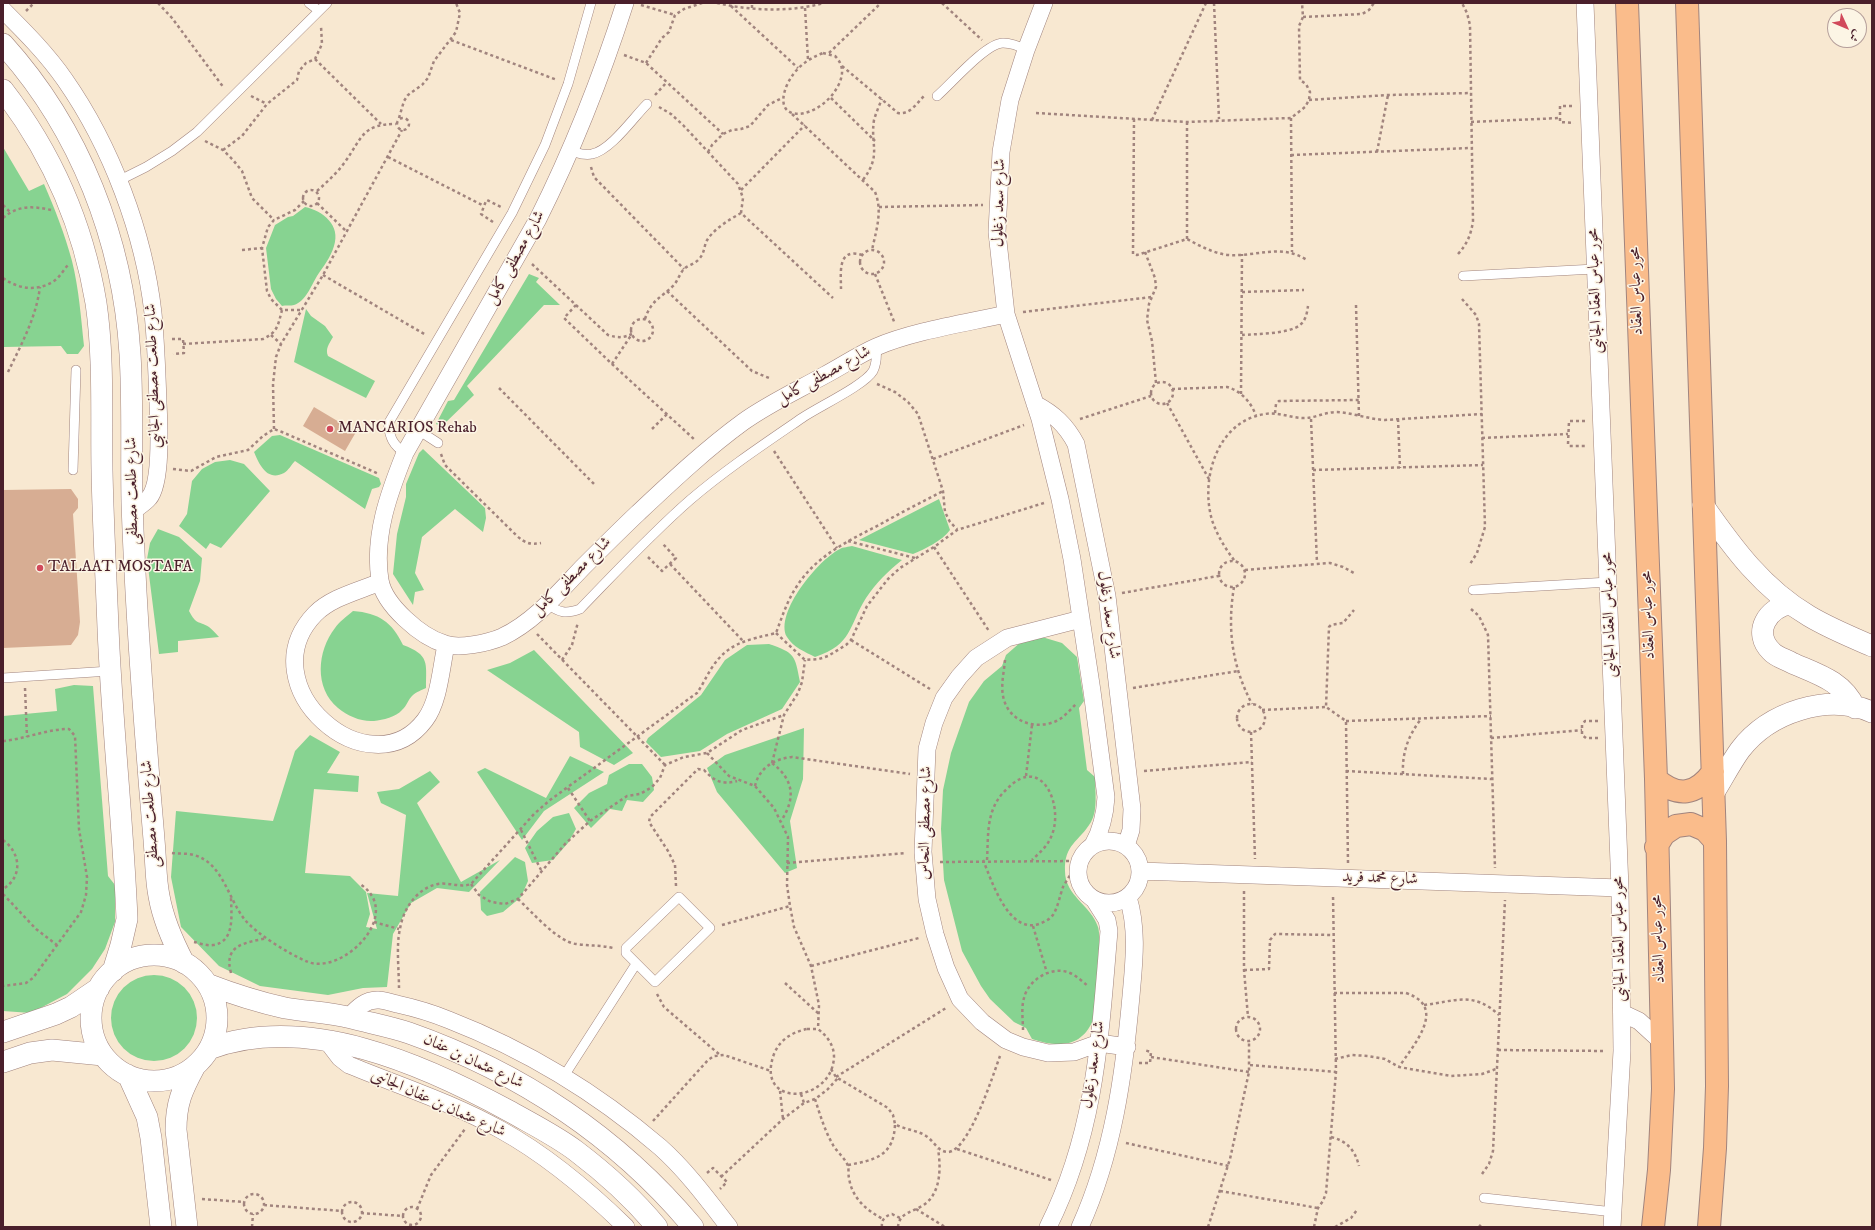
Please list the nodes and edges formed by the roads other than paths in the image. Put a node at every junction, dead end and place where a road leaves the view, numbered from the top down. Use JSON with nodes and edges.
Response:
{"nodes":[{"id":1,"x":309,"y":3,"type":"edge"},
{"id":2,"x":327,"y":3,"type":"edge"},
{"id":3,"x":591,"y":3,"type":"edge"},
{"id":4,"x":625,"y":3,"type":"edge"},
{"id":5,"x":1044,"y":3,"type":"edge"},
{"id":6,"x":1586,"y":3,"type":"edge"},
{"id":7,"x":1627,"y":3,"type":"edge"},
{"id":8,"x":1687,"y":3,"type":"edge"},
{"id":9,"x":3,"y":10,"type":"edge"},
{"id":10,"x":318,"y":10,"type":"junction"},
{"id":11,"x":3,"y":44,"type":"edge"},
{"id":12,"x":1026,"y":50,"type":"junction"},
{"id":13,"x":937,"y":96,"type":"dead end"},
{"id":14,"x":5,"y":97,"type":"edge"},
{"id":15,"x":646,"y":104,"type":"road end"},
{"id":16,"x":571,"y":151,"type":"junction"},
{"id":17,"x":118,"y":181,"type":"junction"},
{"id":18,"x":1595,"y":269,"type":"junction"},
{"id":19,"x":1462,"y":276,"type":"dead end"},
{"id":20,"x":1006,"y":314,"type":"junction"},
{"id":21,"x":876,"y":347,"type":"junction"},
{"id":22,"x":76,"y":370,"type":"dead end"},
{"id":23,"x":1038,"y":412,"type":"junction"},
{"id":24,"x":418,"y":430,"type":"junction"},
{"id":25,"x":439,"y":447,"type":"road end"},
{"id":26,"x":405,"y":453,"type":"junction"},
{"id":27,"x":73,"y":470,"type":"dead end"},
{"id":28,"x":1703,"y":505,"type":"junction"},
{"id":29,"x":132,"y":511,"type":"junction"},
{"id":30,"x":380,"y":582,"type":"junction"},
{"id":31,"x":1609,"y":582,"type":"junction"},
{"id":32,"x":1474,"y":590,"type":"dead end"},
{"id":33,"x":548,"y":604,"type":"junction"},
{"id":34,"x":1790,"y":604,"type":"junction"},
{"id":35,"x":1082,"y":619,"type":"junction"},
{"id":36,"x":446,"y":645,"type":"junction"},
{"id":37,"x":1872,"y":646,"type":"edge"},
{"id":38,"x":110,"y":671,"type":"junction"},
{"id":39,"x":3,"y":678,"type":"edge"},
{"id":40,"x":1864,"y":710,"type":"edge"},
{"id":41,"x":1713,"y":772,"type":"junction"},
{"id":42,"x":1656,"y":780,"type":"junction"},
{"id":43,"x":1713,"y":794,"type":"junction"},
{"id":44,"x":1715,"y":842,"type":"junction"},
{"id":45,"x":1093,"y":845,"type":"junction"},
{"id":46,"x":1126,"y":846,"type":"junction"},
{"id":47,"x":1656,"y":847,"type":"junction"},
{"id":48,"x":1140,"y":871,"type":"junction"},
{"id":49,"x":1620,"y":888,"type":"junction"},
{"id":50,"x":1128,"y":897,"type":"junction"},
{"id":51,"x":1095,"y":901,"type":"junction"},
{"id":52,"x":184,"y":963,"type":"junction"},
{"id":53,"x":636,"y":964,"type":"junction"},
{"id":54,"x":113,"y":971,"type":"junction"},
{"id":55,"x":207,"y":984,"type":"junction"},
{"id":56,"x":99,"y":988,"type":"junction"},
{"id":57,"x":1622,"y":1013,"type":"junction"},
{"id":58,"x":349,"y":1017,"type":"junction"},
{"id":59,"x":3,"y":1032,"type":"edge"},
{"id":60,"x":327,"y":1041,"type":"junction"},
{"id":61,"x":1662,"y":1042,"type":"junction"},
{"id":62,"x":1099,"y":1043,"type":"junction"},
{"id":63,"x":1127,"y":1047,"type":"junction"},
{"id":64,"x":209,"y":1049,"type":"junction"},
{"id":65,"x":103,"y":1055,"type":"junction"},
{"id":66,"x":3,"y":1062,"type":"edge"},
{"id":67,"x":195,"y":1066,"type":"junction"},
{"id":68,"x":128,"y":1076,"type":"junction"},
{"id":69,"x":564,"y":1076,"type":"junction"},
{"id":70,"x":1484,"y":1198,"type":"dead end"},
{"id":71,"x":1613,"y":1220,"type":"edge"},
{"id":72,"x":162,"y":1227,"type":"edge"},
{"id":73,"x":187,"y":1227,"type":"edge"},
{"id":74,"x":626,"y":1227,"type":"edge"},
{"id":75,"x":657,"y":1227,"type":"edge"},
{"id":76,"x":693,"y":1227,"type":"edge"},
{"id":77,"x":729,"y":1227,"type":"edge"},
{"id":78,"x":1048,"y":1227,"type":"edge"},
{"id":79,"x":1080,"y":1227,"type":"edge"},
{"id":80,"x":1653,"y":1227,"type":"edge"},
{"id":81,"x":1709,"y":1227,"type":"edge"}],
"edges":[{"from":1,"to":10,"type":"lane"},
{"from":2,"to":10,"type":"lane"},
{"from":3,"to":26,"type":"lane"},
{"from":4,"to":16,"type":"street","name":"شارع مصطفى كامل"},
{"from":5,"to":12,"type":"street","name":"شارع سعد زغلول"},
{"from":6,"to":18,"type":"street","name":"محور عباس العقاد الجانبى"},
{"from":7,"to":42,"type":"main road","name":"محور عباس العقاد"},
{"from":8,"to":28,"type":"main road"},
{"from":9,"to":17,"type":"street","name":"شارع طلعت مصطفى الجانبي"},
{"from":10,"to":17,"type":"lane"},
{"from":11,"to":29,"type":"street","name":"شارع طلعت مصطفى"},
{"from":12,"to":13,"type":"lane"},
{"from":12,"to":20,"type":"street","name":"شارع سعد زغلول"},
{"from":14,"to":38,"type":"street","name":"شارع طلعت مصطفى"},
{"from":15,"to":16,"type":"lane"},
{"from":16,"to":24,"type":"street","name":"شارع مصطفى كامل"},
{"from":17,"to":29,"type":"street","name":"شارع طلعت مصطفى الجانبي"},
{"from":18,"to":19,"type":"lane"},
{"from":18,"to":31,"type":"street","name":"محور عباس العقاد الجانبى"},
{"from":20,"to":21,"type":"street","name":"شارع مصطفى كامل"},
{"from":20,"to":23,"type":"street","name":"شارع سعد زغلول"},
{"from":21,"to":33,"type":"street","name":"شارع مصطفى كامل"},
{"from":21,"to":33,"type":"lane"},
{"from":22,"to":27,"type":"lane"},
{"from":23,"to":35,"type":"street","name":"شارع سعد زغلول"},
{"from":23,"to":46,"type":"street","name":"شارع سعد زغلول"},
{"from":24,"to":25,"type":"lane"},
{"from":24,"to":26,"type":"street","name":"شارع مصطفى كامل"},
{"from":26,"to":30,"type":"street","name":"شارع مصطفى كامل"},
{"from":28,"to":34,"type":"street"},
{"from":28,"to":41,"type":"main road"},
{"from":29,"to":52,"type":"street","name":"شارع طلعت مصطفى"},
{"from":30,"to":36,"type":"street","name":"شارع مصطفى كامل"},
{"from":30,"to":36,"type":"street"},
{"from":31,"to":32,"type":"lane"},
{"from":31,"to":49,"type":"street","name":"محور عباس العقاد الجانبى"},
{"from":33,"to":36,"type":"street","name":"شارع مصطفى كامل"},
{"from":34,"to":37,"type":"street"},
{"from":34,"to":40,"type":"street"},
{"from":35,"to":45,"type":"street","name":"شارع سعد زغلول"},
{"from":35,"to":62,"type":"street","name":"شارع مصطفى النحاس"},
{"from":38,"to":39,"type":"lane"},
{"from":38,"to":54,"type":"street","name":"شارع طلعت مصطفى"},
{"from":40,"to":43,"type":"street"},
{"from":41,"to":42,"type":"main road"},
{"from":41,"to":43,"type":"main road"},
{"from":42,"to":47,"type":"main road","name":"محور عباس العقاد"},
{"from":43,"to":44,"type":"main road"},
{"from":44,"to":47,"type":"main road"},
{"from":44,"to":81,"type":"main road"},
{"from":45,"to":46,"type":"street"},
{"from":45,"to":51,"type":"street"},
{"from":46,"to":48,"type":"street"},
{"from":47,"to":61,"type":"main road","name":"محور عباس العقاد"},
{"from":48,"to":49,"type":"street","name":"شارع محمد فريد"},
{"from":48,"to":50,"type":"street"},
{"from":49,"to":57,"type":"street","name":"محور عباس العقاد الجانبى"},
{"from":50,"to":51,"type":"street"},
{"from":50,"to":63,"type":"street","name":"شارع سعد زغلول"},
{"from":51,"to":62,"type":"street","name":"شارع سعد زغلول"},
{"from":52,"to":54,"type":"street"},
{"from":52,"to":55,"type":"street"},
{"from":53,"to":53,"type":"lane"},
{"from":53,"to":69,"type":"lane"},
{"from":54,"to":56,"type":"street"},
{"from":55,"to":58,"type":"street","name":"شارع عثمان بن عفان"},
{"from":55,"to":64,"type":"street"},
{"from":56,"to":59,"type":"street"},
{"from":56,"to":65,"type":"street"},
{"from":57,"to":61,"type":"street"},
{"from":57,"to":71,"type":"street","name":"محور عباس العقاد الجانبى"},
{"from":58,"to":69,"type":"street"},
{"from":58,"to":76,"type":"street","name":"شارع عثمان بن عفان"},
{"from":60,"to":64,"type":"street","name":"شارع عثمان بن عفان"},
{"from":60,"to":74,"type":"street","name":"شارع عثمان بن عفان الجانبى"},
{"from":60,"to":75,"type":"street","name":"شارع عثمان بن عفان"},
{"from":61,"to":80,"type":"main road","name":"محور عباس العقاد"},
{"from":62,"to":63,"type":"street"},
{"from":62,"to":78,"type":"street","name":"شارع سعد زغلول"},
{"from":63,"to":79,"type":"street","name":"شارع سعد زغلول"},
{"from":64,"to":67,"type":"street"},
{"from":65,"to":66,"type":"street"},
{"from":65,"to":68,"type":"street"},
{"from":67,"to":68,"type":"street"},
{"from":67,"to":73,"type":"street"},
{"from":68,"to":72,"type":"street"},
{"from":69,"to":77,"type":"street"},
{"from":70,"to":71,"type":"lane"}]}
